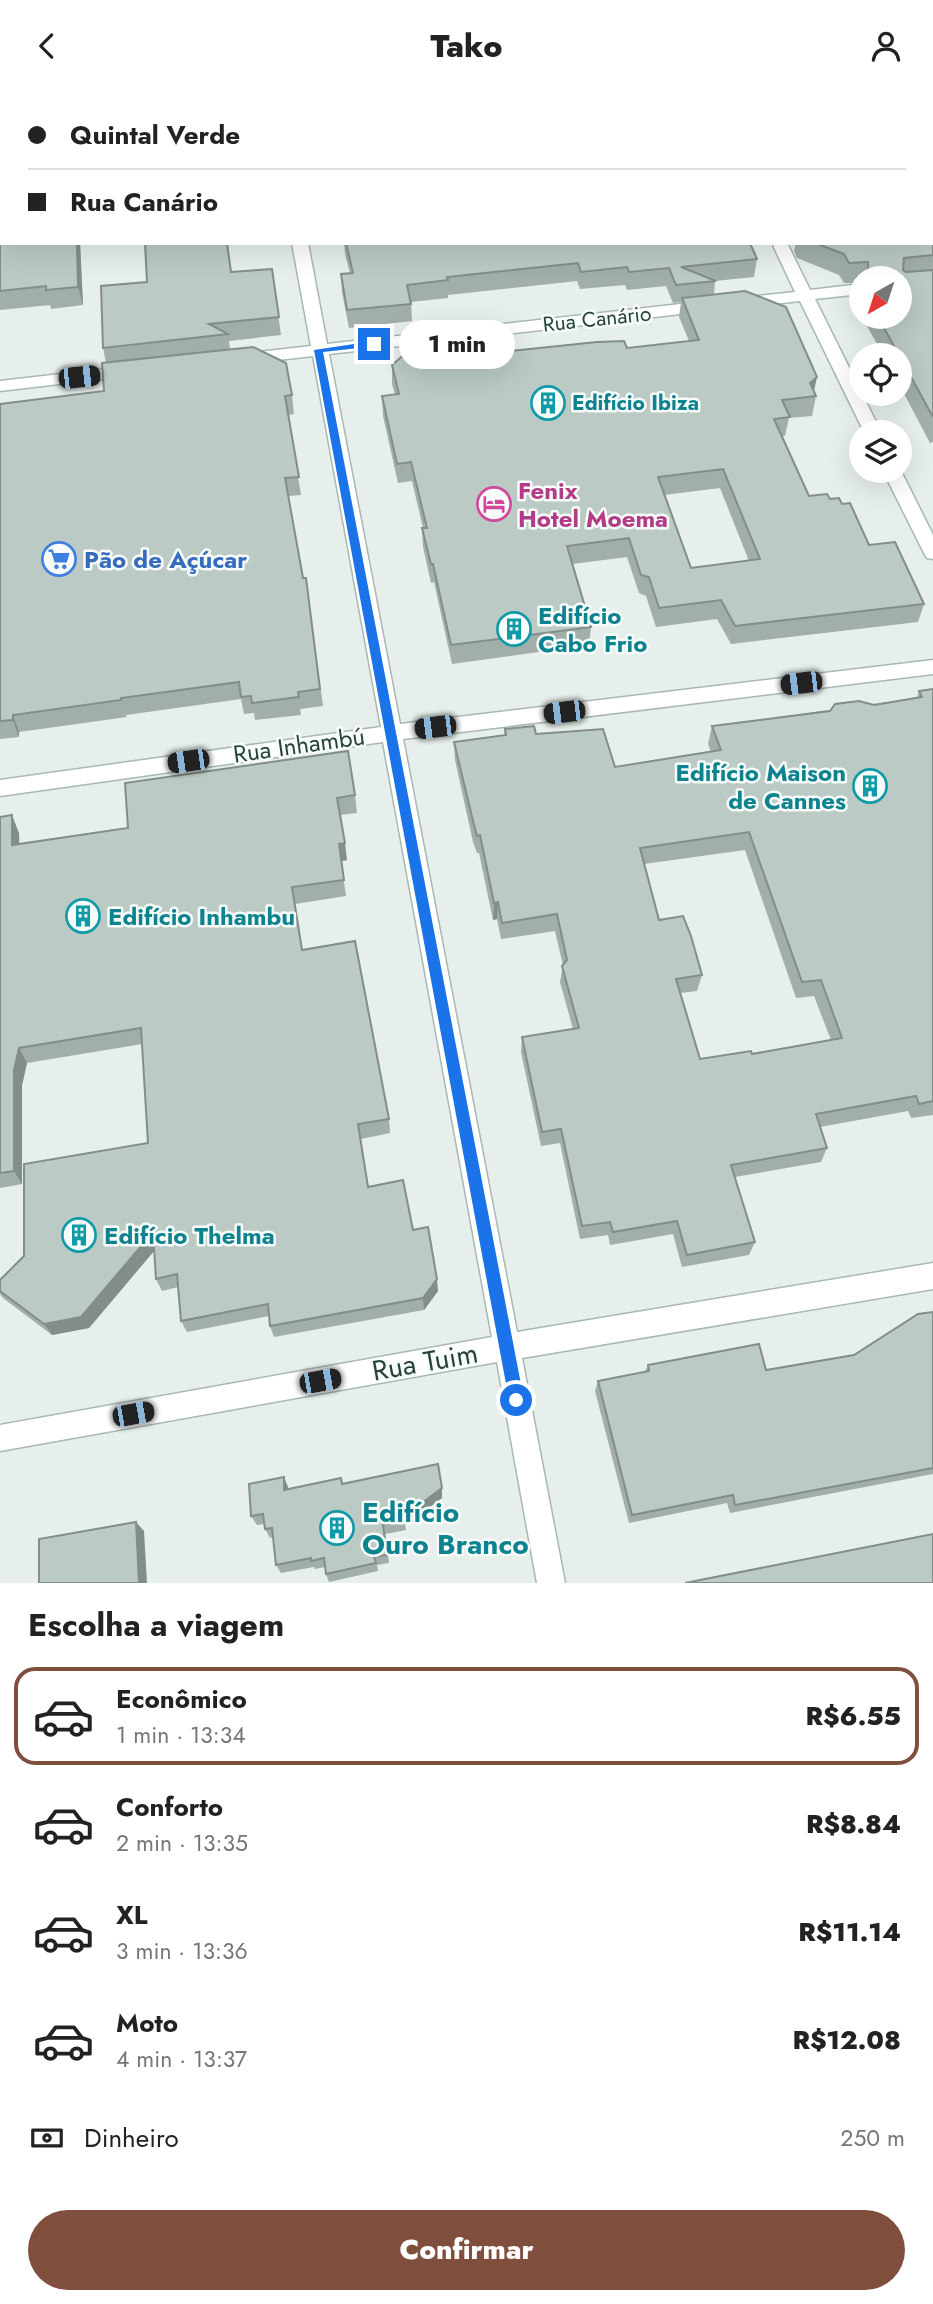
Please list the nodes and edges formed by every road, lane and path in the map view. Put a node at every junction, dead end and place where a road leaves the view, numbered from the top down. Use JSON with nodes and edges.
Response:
{"nodes":[{"id":1,"x":300,"y":245,"type":"edge"},
{"id":2,"x":780,"y":245,"type":"edge"},
{"id":3,"x":849,"y":290,"type":"edge"},
{"id":4,"x":805,"y":295,"type":"junction"},
{"id":5,"x":318,"y":350,"type":"junction"},
{"id":6,"x":221,"y":361,"type":"edge"},
{"id":7,"x":152,"y":369,"type":"edge"},
{"id":8,"x":0,"y":386,"type":"edge"},
{"id":9,"x":867,"y":420,"type":"edge"},
{"id":10,"x":898,"y":483,"type":"edge"},
{"id":11,"x":933,"y":553,"type":"edge"},
{"id":12,"x":933,"y":667,"type":"edge"},
{"id":13,"x":390,"y":733,"type":"junction"},
{"id":14,"x":0,"y":788,"type":"edge"},
{"id":15,"x":933,"y":1276,"type":"edge"},
{"id":16,"x":507,"y":1347,"type":"junction"},
{"id":17,"x":0,"y":1438,"type":"edge"},
{"id":18,"x":551,"y":1583,"type":"edge"}],
"edges":[{"from":1,"to":5,"type":"street"},
{"from":2,"to":4,"type":"street"},
{"from":3,"to":4,"type":"street","name":"Rua Canário"},
{"from":4,"to":5,"type":"street","name":"Rua Canário"},
{"from":4,"to":9,"type":"street"},
{"from":5,"to":6,"type":"street","name":"Rua Canário"},
{"from":5,"to":13,"type":"street"},
{"from":7,"to":8,"type":"street"},
{"from":10,"to":11,"type":"street"},
{"from":12,"to":13,"type":"street","name":"Rua Inhambú"},
{"from":13,"to":14,"type":"street","name":"Rua Inhambú"},
{"from":13,"to":16,"type":"street"},
{"from":15,"to":16,"type":"street","name":"Rua Tuim"},
{"from":16,"to":17,"type":"street","name":"Rua Tuim"},
{"from":16,"to":18,"type":"street"}]}
